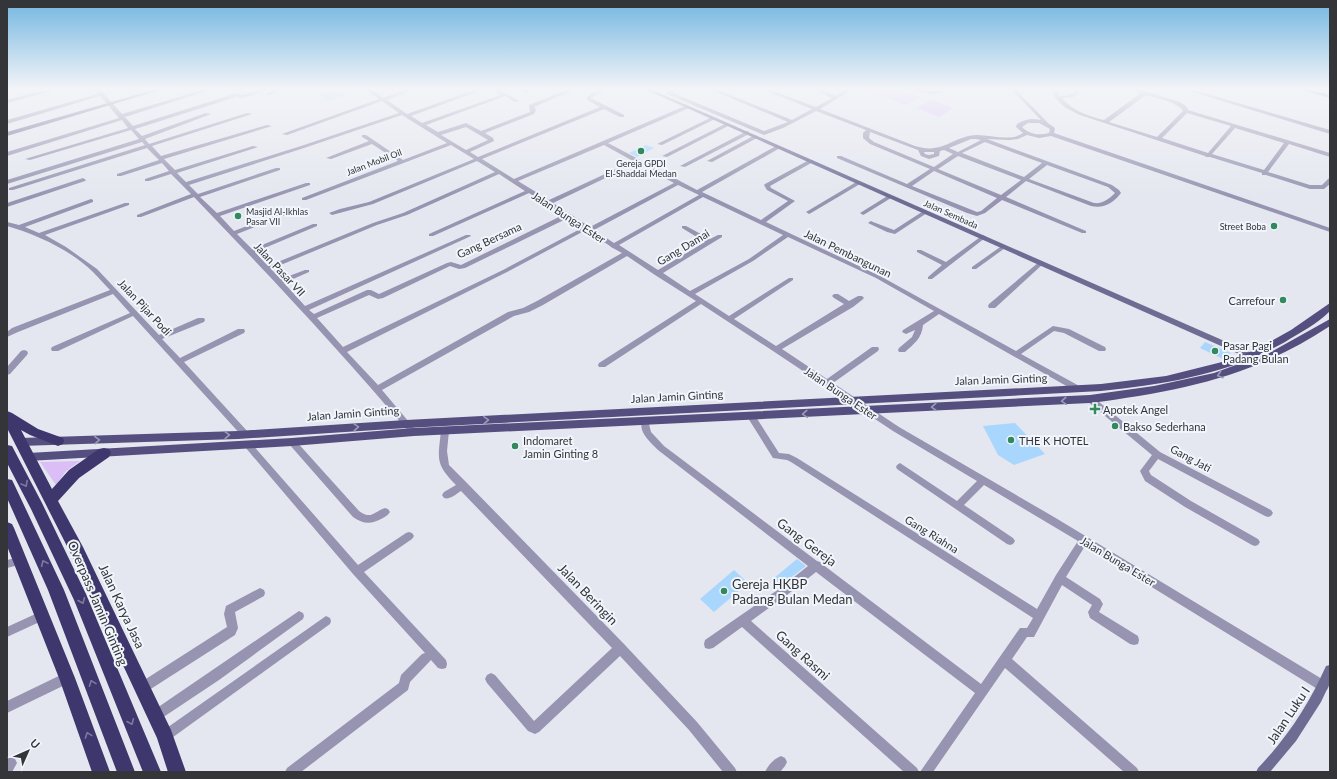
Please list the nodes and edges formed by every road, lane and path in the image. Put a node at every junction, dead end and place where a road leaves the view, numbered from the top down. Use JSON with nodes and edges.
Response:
{"nodes":[{"id":1,"x":40,"y":124,"type":"edge"},
{"id":2,"x":100,"y":124,"type":"edge"},
{"id":3,"x":130,"y":124,"type":"edge"},
{"id":4,"x":144,"y":124,"type":"edge"},
{"id":5,"x":176,"y":124,"type":"edge"},
{"id":6,"x":209,"y":124,"type":"edge"},
{"id":7,"x":311,"y":124,"type":"edge"},
{"id":8,"x":373,"y":124,"type":"edge"},
{"id":9,"x":422,"y":124,"type":"edge"},
{"id":10,"x":503,"y":124,"type":"edge"},
{"id":11,"x":562,"y":124,"type":"edge"},
{"id":12,"x":645,"y":124,"type":"edge"},
{"id":13,"x":699,"y":124,"type":"edge"},
{"id":14,"x":742,"y":124,"type":"edge"},
{"id":15,"x":787,"y":124,"type":"edge"},
{"id":16,"x":854,"y":124,"type":"edge"},
{"id":17,"x":1019,"y":124,"type":"edge"},
{"id":18,"x":1046,"y":124,"type":"edge"},
{"id":19,"x":1112,"y":124,"type":"edge"},
{"id":20,"x":1173,"y":124,"type":"edge"},
{"id":21,"x":1229,"y":124,"type":"edge"},
{"id":22,"x":1304,"y":124,"type":"edge"},
{"id":23,"x":727,"y":125,"type":"joint"},
{"id":24,"x":269,"y":126,"type":"dead end"},
{"id":25,"x":1234,"y":126,"type":"junction"},
{"id":26,"x":133,"y":128,"type":"junction"},
{"id":27,"x":869,"y":130,"type":"junction"},
{"id":28,"x":1330,"y":132,"type":"edge"},
{"id":29,"x":481,"y":133,"type":"junction"},
{"id":30,"x":747,"y":133,"type":"junction"},
{"id":31,"x":1027,"y":133,"type":"junction"},
{"id":32,"x":7,"y":134,"type":"edge"},
{"id":33,"x":284,"y":134,"type":"dead end"},
{"id":34,"x":438,"y":134,"type":"junction"},
{"id":35,"x":1051,"y":134,"type":"junction"},
{"id":36,"x":364,"y":136,"type":"dead end"},
{"id":37,"x":755,"y":137,"type":"junction"},
{"id":38,"x":977,"y":137,"type":"junction"},
{"id":39,"x":985,"y":140,"type":"junction"},
{"id":40,"x":1158,"y":140,"type":"junction"},
{"id":41,"x":145,"y":141,"type":"junction"},
{"id":42,"x":372,"y":142,"type":"junction"},
{"id":43,"x":603,"y":142,"type":"junction"},
{"id":44,"x":451,"y":143,"type":"junction"},
{"id":45,"x":1287,"y":143,"type":"junction"},
{"id":46,"x":660,"y":144,"type":"dead end"},
{"id":47,"x":256,"y":147,"type":"dead end"},
{"id":48,"x":778,"y":147,"type":"junction"},
{"id":49,"x":943,"y":148,"type":"junction"},
{"id":50,"x":466,"y":152,"type":"junction"},
{"id":51,"x":7,"y":154,"type":"edge"},
{"id":52,"x":957,"y":154,"type":"junction"},
{"id":53,"x":1330,"y":154,"type":"edge"},
{"id":54,"x":664,"y":156,"type":"dead end"},
{"id":55,"x":1208,"y":156,"type":"junction"},
{"id":56,"x":839,"y":157,"type":"dead end"},
{"id":57,"x":329,"y":158,"type":"dead end"},
{"id":58,"x":28,"y":159,"type":"dead end"},
{"id":59,"x":162,"y":159,"type":"junction"},
{"id":60,"x":478,"y":159,"type":"junction"},
{"id":61,"x":400,"y":161,"type":"junction"},
{"id":62,"x":637,"y":161,"type":"junction"},
{"id":63,"x":710,"y":161,"type":"dead end"},
{"id":64,"x":811,"y":161,"type":"junction"},
{"id":65,"x":1046,"y":164,"type":"junction"},
{"id":66,"x":684,"y":166,"type":"dead end"},
{"id":67,"x":278,"y":169,"type":"dead end"},
{"id":68,"x":934,"y":170,"type":"junction"},
{"id":69,"x":173,"y":172,"type":"junction"},
{"id":70,"x":499,"y":172,"type":"junction"},
{"id":71,"x":1264,"y":174,"type":"junction"},
{"id":72,"x":119,"y":175,"type":"dead end"},
{"id":73,"x":1025,"y":179,"type":"junction"},
{"id":74,"x":83,"y":180,"type":"dead end"},
{"id":75,"x":146,"y":180,"type":"dead end"},
{"id":76,"x":1330,"y":180,"type":"edge"},
{"id":77,"x":514,"y":181,"type":"junction"},
{"id":78,"x":7,"y":182,"type":"edge"},
{"id":79,"x":678,"y":183,"type":"junction"},
{"id":80,"x":858,"y":183,"type":"junction"},
{"id":81,"x":185,"y":184,"type":"junction"},
{"id":82,"x":308,"y":184,"type":"dead end"},
{"id":83,"x":908,"y":186,"type":"junction"},
{"id":84,"x":11,"y":189,"type":"dead end"},
{"id":85,"x":529,"y":191,"type":"junction"},
{"id":86,"x":700,"y":194,"type":"junction"},
{"id":87,"x":196,"y":196,"type":"junction"},
{"id":88,"x":889,"y":197,"type":"junction"},
{"id":89,"x":1002,"y":198,"type":"junction"},
{"id":90,"x":304,"y":199,"type":"dead end"},
{"id":91,"x":91,"y":202,"type":"dead end"},
{"id":92,"x":548,"y":203,"type":"junction"},
{"id":93,"x":127,"y":204,"type":"dead end"},
{"id":94,"x":7,"y":205,"type":"edge"},
{"id":95,"x":291,"y":211,"type":"dead end"},
{"id":96,"x":809,"y":212,"type":"dead end"},
{"id":97,"x":925,"y":212,"type":"junction"},
{"id":98,"x":332,"y":213,"type":"dead end"},
{"id":99,"x":863,"y":213,"type":"dead end"},
{"id":100,"x":139,"y":216,"type":"dead end"},
{"id":101,"x":215,"y":216,"type":"junction"},
{"id":102,"x":567,"y":216,"type":"junction"},
{"id":103,"x":761,"y":223,"type":"junction"},
{"id":104,"x":871,"y":223,"type":"dead end"},
{"id":105,"x":7,"y":224,"type":"edge"},
{"id":106,"x":315,"y":225,"type":"dead end"},
{"id":107,"x":20,"y":227,"type":"junction"},
{"id":108,"x":684,"y":227,"type":"dead end"},
{"id":109,"x":588,"y":229,"type":"junction"},
{"id":110,"x":1330,"y":230,"type":"edge"},
{"id":111,"x":1084,"y":232,"type":"dead end"},
{"id":112,"x":232,"y":234,"type":"junction"},
{"id":113,"x":39,"y":235,"type":"junction"},
{"id":114,"x":431,"y":235,"type":"dead end"},
{"id":115,"x":787,"y":235,"type":"junction"},
{"id":116,"x":468,"y":236,"type":"dead end"},
{"id":117,"x":720,"y":236,"type":"dead end"},
{"id":118,"x":983,"y":237,"type":"junction"},
{"id":119,"x":710,"y":242,"type":"junction"},
{"id":120,"x":613,"y":246,"type":"junction"},
{"id":121,"x":1004,"y":247,"type":"junction"},
{"id":122,"x":918,"y":251,"type":"dead end"},
{"id":123,"x":250,"y":252,"type":"junction"},
{"id":124,"x":626,"y":254,"type":"junction"},
{"id":125,"x":1041,"y":263,"type":"junction"},
{"id":126,"x":947,"y":265,"type":"junction"},
{"id":127,"x":974,"y":268,"type":"dead end"},
{"id":128,"x":266,"y":269,"type":"junction"},
{"id":129,"x":307,"y":271,"type":"dead end"},
{"id":130,"x":657,"y":274,"type":"junction"},
{"id":131,"x":930,"y":278,"type":"dead end"},
{"id":132,"x":790,"y":279,"type":"dead end"},
{"id":133,"x":280,"y":282,"type":"junction"},
{"id":134,"x":115,"y":291,"type":"junction"},
{"id":135,"x":689,"y":294,"type":"junction"},
{"id":136,"x":836,"y":296,"type":"dead end"},
{"id":137,"x":860,"y":298,"type":"dead end"},
{"id":138,"x":700,"y":301,"type":"junction"},
{"id":139,"x":850,"y":305,"type":"junction"},
{"id":140,"x":992,"y":306,"type":"dead end"},
{"id":141,"x":1330,"y":306,"type":"edge"},
{"id":142,"x":304,"y":309,"type":"junction"},
{"id":143,"x":939,"y":311,"type":"junction"},
{"id":144,"x":135,"y":313,"type":"junction"},
{"id":145,"x":312,"y":318,"type":"junction"},
{"id":146,"x":729,"y":319,"type":"junction"},
{"id":147,"x":201,"y":320,"type":"dead end"},
{"id":148,"x":1330,"y":322,"type":"edge"},
{"id":149,"x":919,"y":324,"type":"junction"},
{"id":150,"x":241,"y":332,"type":"dead end"},
{"id":151,"x":906,"y":332,"type":"dead end"},
{"id":152,"x":7,"y":334,"type":"edge"},
{"id":153,"x":158,"y":338,"type":"junction"},
{"id":154,"x":55,"y":349,"type":"dead end"},
{"id":155,"x":776,"y":349,"type":"junction"},
{"id":156,"x":874,"y":349,"type":"dead end"},
{"id":157,"x":1102,"y":349,"type":"dead end"},
{"id":158,"x":902,"y":350,"type":"dead end"},
{"id":159,"x":342,"y":351,"type":"junction"},
{"id":160,"x":24,"y":353,"type":"dead end"},
{"id":161,"x":1016,"y":354,"type":"junction"},
{"id":162,"x":1251,"y":356,"type":"junction"},
{"id":163,"x":179,"y":361,"type":"junction"},
{"id":164,"x":602,"y":365,"type":"dead end"},
{"id":165,"x":7,"y":372,"type":"edge"},
{"id":166,"x":828,"y":383,"type":"junction"},
{"id":167,"x":377,"y":389,"type":"junction"},
{"id":168,"x":1080,"y":390,"type":"junction"},
{"id":169,"x":1090,"y":399,"type":"junction"},
{"id":170,"x":852,"y":400,"type":"junction"},
{"id":171,"x":867,"y":411,"type":"junction"},
{"id":172,"x":7,"y":416,"type":"edge"},
{"id":173,"x":751,"y":416,"type":"junction"},
{"id":174,"x":645,"y":422,"type":"junction"},
{"id":175,"x":406,"y":424,"type":"junction"},
{"id":176,"x":445,"y":431,"type":"junction"},
{"id":177,"x":414,"y":432,"type":"junction"},
{"id":178,"x":245,"y":434,"type":"junction"},
{"id":179,"x":58,"y":441,"type":"junction"},
{"id":180,"x":292,"y":442,"type":"junction"},
{"id":181,"x":7,"y":443,"type":"edge"},
{"id":182,"x":248,"y":445,"type":"junction"},
{"id":183,"x":14,"y":446,"type":"edge"},
{"id":184,"x":104,"y":453,"type":"junction"},
{"id":185,"x":1158,"y":454,"type":"junction"},
{"id":186,"x":28,"y":457,"type":"junction"},
{"id":187,"x":7,"y":458,"type":"edge"},
{"id":188,"x":900,"y":467,"type":"dead end"},
{"id":189,"x":982,"y":481,"type":"junction"},
{"id":190,"x":7,"y":484,"type":"edge"},
{"id":191,"x":463,"y":485,"type":"junction"},
{"id":192,"x":447,"y":495,"type":"dead end"},
{"id":193,"x":51,"y":500,"type":"junction"},
{"id":194,"x":958,"y":506,"type":"junction"},
{"id":195,"x":385,"y":512,"type":"dead end"},
{"id":196,"x":1268,"y":513,"type":"dead end"},
{"id":197,"x":60,"y":515,"type":"junction"},
{"id":198,"x":10,"y":534,"type":"edge"},
{"id":199,"x":409,"y":536,"type":"dead end"},
{"id":200,"x":1084,"y":540,"type":"junction"},
{"id":201,"x":1010,"y":541,"type":"dead end"},
{"id":202,"x":1255,"y":542,"type":"dead end"},
{"id":203,"x":14,"y":562,"type":"edge"},
{"id":204,"x":817,"y":565,"type":"junction"},
{"id":205,"x":357,"y":571,"type":"junction"},
{"id":206,"x":1060,"y":578,"type":"junction"},
{"id":207,"x":260,"y":593,"type":"dead end"},
{"id":208,"x":42,"y":616,"type":"junction"},
{"id":209,"x":299,"y":616,"type":"dead end"},
{"id":210,"x":1039,"y":616,"type":"junction"},
{"id":211,"x":326,"y":621,"type":"dead end"},
{"id":212,"x":743,"y":621,"type":"junction"},
{"id":213,"x":7,"y":632,"type":"edge"},
{"id":214,"x":1134,"y":640,"type":"dead end"},
{"id":215,"x":710,"y":644,"type":"dead end"},
{"id":216,"x":620,"y":648,"type":"junction"},
{"id":217,"x":426,"y":658,"type":"dead end"},
{"id":218,"x":1004,"y":660,"type":"junction"},
{"id":219,"x":442,"y":664,"type":"dead end"},
{"id":220,"x":1330,"y":670,"type":"edge"},
{"id":221,"x":67,"y":678,"type":"junction"},
{"id":222,"x":491,"y":679,"type":"dead end"},
{"id":223,"x":1323,"y":686,"type":"junction"},
{"id":224,"x":142,"y":688,"type":"junction"},
{"id":225,"x":982,"y":692,"type":"junction"},
{"id":226,"x":7,"y":707,"type":"edge"},
{"id":227,"x":155,"y":716,"type":"junction"},
{"id":228,"x":165,"y":736,"type":"junction"},
{"id":229,"x":781,"y":762,"type":"dead end"},
{"id":230,"x":101,"y":772,"type":"edge"},
{"id":231,"x":126,"y":772,"type":"edge"},
{"id":232,"x":152,"y":772,"type":"edge"},
{"id":233,"x":177,"y":772,"type":"edge"},
{"id":234,"x":291,"y":772,"type":"edge"},
{"id":235,"x":731,"y":772,"type":"edge"},
{"id":236,"x":771,"y":772,"type":"edge"},
{"id":237,"x":913,"y":772,"type":"edge"},
{"id":238,"x":926,"y":772,"type":"edge"},
{"id":239,"x":1133,"y":772,"type":"edge"},
{"id":240,"x":1262,"y":772,"type":"edge"}],
"edges":[{"from":1,"to":32,"type":"street"},
{"from":2,"to":51,"type":"street"},
{"from":3,"to":26,"type":"street","name":"Jalan Pasar VII"},
{"from":4,"to":26,"type":"street"},
{"from":5,"to":41,"type":"street"},
{"from":6,"to":41,"type":"street"},
{"from":7,"to":33,"type":"street"},
{"from":8,"to":81,"type":"street"},
{"from":9,"to":34,"type":"street","name":"Jalan Bunga Ester"},
{"from":10,"to":29,"type":"street"},
{"from":11,"to":60,"type":"street"},
{"from":12,"to":43,"type":"street"},
{"from":13,"to":46,"type":"street"},
{"from":14,"to":15,"type":"street"},
{"from":16,"to":27,"type":"street"},
{"from":17,"to":31,"type":"street"},
{"from":18,"to":35,"type":"street"},
{"from":19,"to":40,"type":"street"},
{"from":20,"to":40,"type":"street"},
{"from":21,"to":25,"type":"street"},
{"from":22,"to":28,"type":"street"},
{"from":23,"to":30,"type":"street","name":"Jalan Sembada"},
{"from":23,"to":54,"type":"street"},
{"from":24,"to":59,"type":"street"},
{"from":25,"to":45,"type":"street"},
{"from":25,"to":55,"type":"street"},
{"from":26,"to":41,"type":"street","name":"Jalan Pasar VII"},
{"from":26,"to":58,"type":"street"},
{"from":27,"to":49,"type":"street"},
{"from":27,"to":68,"type":"street"},
{"from":29,"to":34,"type":"street"},
{"from":29,"to":50,"type":"street"},
{"from":30,"to":37,"type":"street","name":"Jalan Sembada"},
{"from":30,"to":66,"type":"street"},
{"from":31,"to":35,"type":"street"},
{"from":31,"to":38,"type":"street"},
{"from":34,"to":44,"type":"street","name":"Jalan Bunga Ester"},
{"from":35,"to":110,"type":"street"},
{"from":36,"to":42,"type":"street"},
{"from":37,"to":48,"type":"street","name":"Jalan Sembada"},
{"from":37,"to":63,"type":"street"},
{"from":38,"to":39,"type":"street"},
{"from":38,"to":49,"type":"street"},
{"from":39,"to":52,"type":"street"},
{"from":39,"to":65,"type":"street"},
{"from":40,"to":55,"type":"street"},
{"from":41,"to":59,"type":"street","name":"Jalan Pasar VII"},
{"from":41,"to":78,"type":"street"},
{"from":41,"to":84,"type":"street"},
{"from":42,"to":57,"type":"street"},
{"from":42,"to":61,"type":"street"},
{"from":43,"to":62,"type":"street","name":"Jalan Pembangunan"},
{"from":43,"to":77,"type":"street"},
{"from":44,"to":50,"type":"street","name":"Jalan Bunga Ester"},
{"from":44,"to":61,"type":"street","name":"Jalan Mobil Oil"},
{"from":45,"to":53,"type":"street"},
{"from":45,"to":71,"type":"street"},
{"from":47,"to":69,"type":"street"},
{"from":48,"to":64,"type":"street","name":"Jalan Sembada"},
{"from":48,"to":86,"type":"street"},
{"from":49,"to":52,"type":"street"},
{"from":50,"to":60,"type":"street","name":"Jalan Bunga Ester"},
{"from":52,"to":68,"type":"street"},
{"from":52,"to":73,"type":"street"},
{"from":55,"to":71,"type":"street"},
{"from":56,"to":83,"type":"street"},
{"from":59,"to":69,"type":"street","name":"Jalan Pasar VII"},
{"from":59,"to":72,"type":"street"},
{"from":60,"to":70,"type":"street","name":"Jalan Bunga Ester"},
{"from":60,"to":98,"type":"street"},
{"from":61,"to":90,"type":"street","name":"Jalan Mobil Oil"},
{"from":62,"to":79,"type":"street","name":"Jalan Pembangunan"},
{"from":62,"to":92,"type":"street"},
{"from":64,"to":80,"type":"street","name":"Jalan Sembada"},
{"from":64,"to":103,"type":"street"},
{"from":65,"to":73,"type":"street"},
{"from":65,"to":73,"type":"street"},
{"from":67,"to":87,"type":"street"},
{"from":68,"to":83,"type":"street"},
{"from":68,"to":89,"type":"street"},
{"from":69,"to":75,"type":"street"},
{"from":69,"to":81,"type":"street","name":"Jalan Pasar VII"},
{"from":70,"to":77,"type":"street","name":"Jalan Bunga Ester"},
{"from":70,"to":128,"type":"street"},
{"from":71,"to":76,"type":"street"},
{"from":73,"to":89,"type":"street"},
{"from":74,"to":94,"type":"street"},
{"from":77,"to":85,"type":"street","name":"Jalan Bunga Ester"},
{"from":79,"to":86,"type":"street","name":"Jalan Pembangunan"},
{"from":79,"to":109,"type":"street"},
{"from":80,"to":88,"type":"street","name":"Jalan Sembada"},
{"from":80,"to":96,"type":"street"},
{"from":81,"to":87,"type":"street","name":"Jalan Pasar VII"},
{"from":82,"to":101,"type":"street"},
{"from":83,"to":89,"type":"street"},
{"from":85,"to":92,"type":"street","name":"Jalan Bunga Ester"},
{"from":85,"to":114,"type":"street"},
{"from":86,"to":103,"type":"street","name":"Jalan Pembangunan"},
{"from":86,"to":120,"type":"street"},
{"from":87,"to":100,"type":"street"},
{"from":87,"to":101,"type":"street","name":"Jalan Pasar VII"},
{"from":88,"to":97,"type":"street","name":"Jalan Sembada"},
{"from":88,"to":99,"type":"street"},
{"from":89,"to":111,"type":"street"},
{"from":91,"to":107,"type":"street"},
{"from":92,"to":102,"type":"street","name":"Jalan Bunga Ester"},
{"from":93,"to":113,"type":"street"},
{"from":95,"to":112,"type":"street"},
{"from":97,"to":104,"type":"street"},
{"from":97,"to":118,"type":"street","name":"Jalan Sembada"},
{"from":101,"to":112,"type":"street","name":"Jalan Pasar VII"},
{"from":102,"to":109,"type":"street","name":"Jalan Bunga Ester"},
{"from":102,"to":145,"type":"street","name":"Gang Bersama"},
{"from":103,"to":115,"type":"street","name":"Jalan Pembangunan"},
{"from":105,"to":107,"type":"street","name":"Jalan Pijar Podi"},
{"from":106,"to":123,"type":"street"},
{"from":107,"to":113,"type":"street","name":"Jalan Pijar Podi"},
{"from":108,"to":119,"type":"street"},
{"from":109,"to":120,"type":"street","name":"Jalan Bunga Ester"},
{"from":109,"to":159,"type":"street"},
{"from":112,"to":123,"type":"street","name":"Jalan Pasar VII"},
{"from":113,"to":134,"type":"street","name":"Jalan Pijar Podi"},
{"from":115,"to":135,"type":"street"},
{"from":115,"to":143,"type":"street","name":"Jalan Pembangunan"},
{"from":116,"to":142,"type":"street"},
{"from":117,"to":119,"type":"street","name":"Gang Damai"},
{"from":118,"to":121,"type":"street","name":"Jalan Sembada"},
{"from":118,"to":126,"type":"street"},
{"from":119,"to":130,"type":"street","name":"Gang Damai"},
{"from":120,"to":124,"type":"street","name":"Jalan Bunga Ester"},
{"from":121,"to":125,"type":"street","name":"Jalan Sembada"},
{"from":121,"to":127,"type":"street"},
{"from":122,"to":126,"type":"street"},
{"from":123,"to":128,"type":"street","name":"Jalan Pasar VII"},
{"from":124,"to":130,"type":"street","name":"Jalan Bunga Ester"},
{"from":124,"to":167,"type":"street"},
{"from":125,"to":140,"type":"street"},
{"from":125,"to":162,"type":"street","name":"Jalan Sembada"},
{"from":126,"to":131,"type":"street"},
{"from":128,"to":133,"type":"street","name":"Jalan Pasar VII"},
{"from":129,"to":133,"type":"street"},
{"from":130,"to":135,"type":"street","name":"Jalan Bunga Ester"},
{"from":132,"to":146,"type":"street"},
{"from":133,"to":142,"type":"street","name":"Jalan Pasar VII"},
{"from":134,"to":144,"type":"street","name":"Jalan Pijar Podi"},
{"from":134,"to":152,"type":"street"},
{"from":135,"to":138,"type":"street","name":"Jalan Bunga Ester"},
{"from":136,"to":139,"type":"street"},
{"from":137,"to":139,"type":"street"},
{"from":138,"to":146,"type":"street","name":"Jalan Bunga Ester"},
{"from":138,"to":164,"type":"street"},
{"from":139,"to":155,"type":"street"},
{"from":141,"to":162,"type":"main road","name":"Jalan Jamin Ginting"},
{"from":142,"to":145,"type":"street","name":"Jalan Pasar VII"},
{"from":143,"to":149,"type":"street"},
{"from":143,"to":161,"type":"street","name":"Jalan Pembangunan"},
{"from":144,"to":153,"type":"street","name":"Jalan Pijar Podi"},
{"from":144,"to":154,"type":"street"},
{"from":145,"to":159,"type":"street","name":"Jalan Pasar VII"},
{"from":146,"to":155,"type":"street","name":"Jalan Bunga Ester"},
{"from":147,"to":153,"type":"street"},
{"from":148,"to":169,"type":"main road","one_way":true},
{"from":149,"to":151,"type":"street"},
{"from":149,"to":158,"type":"street"},
{"from":150,"to":163,"type":"street"},
{"from":153,"to":163,"type":"street","name":"Jalan Pijar Podi"},
{"from":155,"to":166,"type":"street","name":"Jalan Bunga Ester"},
{"from":156,"to":166,"type":"street"},
{"from":157,"to":161,"type":"street"},
{"from":159,"to":167,"type":"street","name":"Jalan Pasar VII"},
{"from":160,"to":165,"type":"street"},
{"from":161,"to":168,"type":"street","name":"Jalan Pembangunan"},
{"from":162,"to":168,"type":"main road","name":"Jalan Jamin Ginting"},
{"from":163,"to":178,"type":"street","name":"Jalan Pijar Podi"},
{"from":166,"to":170,"type":"street","name":"Jalan Bunga Ester"},
{"from":167,"to":175,"type":"street","name":"Jalan Pasar VII"},
{"from":168,"to":170,"type":"main road","name":"Jalan Jamin Ginting"},
{"from":169,"to":171,"type":"main road","one_way":true},
{"from":169,"to":185,"type":"street","name":"Gang Jati"},
{"from":170,"to":171,"type":"street","name":"Jalan Bunga Ester"},
{"from":175,"to":170,"type":"main road","name":"Jalan Jamin Ginting","one_way":true},
{"from":171,"to":173,"type":"main road","one_way":true},
{"from":171,"to":189,"type":"street","name":"Jalan Bunga Ester"},
{"from":172,"to":179,"type":"highway"},
{"from":172,"to":183,"type":"highway"},
{"from":173,"to":174,"type":"main road"},
{"from":173,"to":210,"type":"street","name":"Gang Riahna"},
{"from":174,"to":176,"type":"main road"},
{"from":174,"to":204,"type":"street","name":"Gang Gereja"},
{"from":175,"to":177,"type":"street","name":"Jalan Pasar VII"},
{"from":178,"to":175,"type":"main road","name":"Jalan Jamin Ginting","one_way":true},
{"from":176,"to":177,"type":"main road"},
{"from":176,"to":191,"type":"street","name":"Jalan Beringin"},
{"from":177,"to":180,"type":"main road"},
{"from":179,"to":178,"type":"main road","name":"Jalan Jamin Ginting","one_way":true},
{"from":179,"to":183,"type":"main road","name":"Jalan Jamin Ginting"},
{"from":180,"to":182,"type":"main road"},
{"from":180,"to":195,"type":"street"},
{"from":181,"to":183,"type":"highway","name":"Jalan Jamin Ginting"},
{"from":182,"to":184,"type":"main road"},
{"from":182,"to":205,"type":"street"},
{"from":183,"to":186,"type":"highway","name":"Jalan Karya Jasa"},
{"from":183,"to":232,"type":"highway","name":"Overpass Jamin Ginting","one_way":true},
{"from":184,"to":186,"type":"main road"},
{"from":184,"to":193,"type":"highway"},
{"from":185,"to":196,"type":"street","name":"Gang Jati"},
{"from":185,"to":202,"type":"street"},
{"from":186,"to":187,"type":"highway"},
{"from":186,"to":193,"type":"highway","name":"Jalan Karya Jasa"},
{"from":188,"to":194,"type":"street"},
{"from":189,"to":194,"type":"street"},
{"from":189,"to":200,"type":"street","name":"Jalan Bunga Ester"},
{"from":231,"to":190,"type":"highway","one_way":true},
{"from":191,"to":192,"type":"street"},
{"from":191,"to":216,"type":"street","name":"Jalan Beringin"},
{"from":193,"to":197,"type":"highway","name":"Jalan Karya Jasa"},
{"from":194,"to":201,"type":"street"},
{"from":197,"to":198,"type":"highway"},
{"from":197,"to":224,"type":"highway","name":"Jalan Karya Jasa"},
{"from":198,"to":203,"type":"highway"},
{"from":199,"to":205,"type":"street"},
{"from":200,"to":206,"type":"street"},
{"from":200,"to":223,"type":"street","name":"Jalan Bunga Ester"},
{"from":203,"to":208,"type":"highway"},
{"from":204,"to":212,"type":"street"},
{"from":204,"to":225,"type":"street","name":"Gang Gereja"},
{"from":205,"to":219,"type":"street"},
{"from":206,"to":210,"type":"street"},
{"from":206,"to":214,"type":"street"},
{"from":207,"to":224,"type":"street"},
{"from":208,"to":213,"type":"street"},
{"from":208,"to":221,"type":"highway"},
{"from":209,"to":227,"type":"street"},
{"from":210,"to":218,"type":"street"},
{"from":211,"to":228,"type":"street"},
{"from":212,"to":215,"type":"street"},
{"from":212,"to":237,"type":"street","name":"Gang Rasmi"},
{"from":216,"to":222,"type":"street"},
{"from":216,"to":235,"type":"street","name":"Jalan Beringin"},
{"from":217,"to":234,"type":"street"},
{"from":218,"to":225,"type":"street"},
{"from":218,"to":239,"type":"street"},
{"from":220,"to":223,"type":"street","name":"Jalan Luku I"},
{"from":221,"to":226,"type":"street"},
{"from":230,"to":221,"type":"highway","one_way":true},
{"from":223,"to":240,"type":"street","name":"Jalan Luku I"},
{"from":224,"to":227,"type":"highway","name":"Jalan Karya Jasa"},
{"from":225,"to":238,"type":"street"},
{"from":227,"to":228,"type":"highway","name":"Jalan Karya Jasa"},
{"from":228,"to":233,"type":"highway","name":"Jalan Karya Jasa"},
{"from":229,"to":236,"type":"street"}]}
